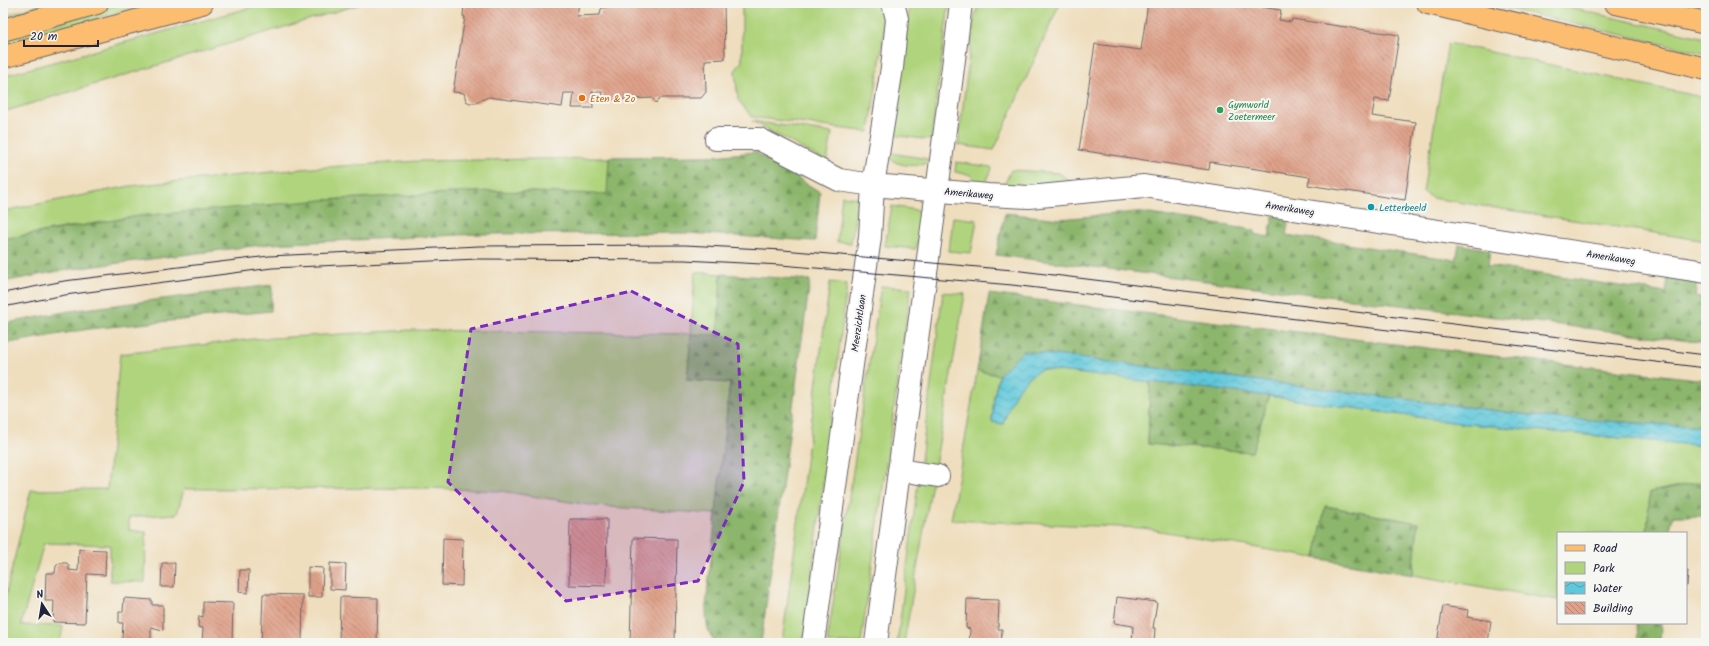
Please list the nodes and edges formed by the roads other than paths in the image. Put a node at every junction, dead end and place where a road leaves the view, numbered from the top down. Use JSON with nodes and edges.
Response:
{"nodes":[{"id":1,"x":97,"y":3,"type":"edge"},
{"id":2,"x":202,"y":3,"type":"edge"},
{"id":3,"x":893,"y":3,"type":"edge"},
{"id":4,"x":961,"y":3,"type":"edge"},
{"id":5,"x":1428,"y":3,"type":"edge"},
{"id":6,"x":1616,"y":3,"type":"edge"},
{"id":7,"x":1706,"y":23,"type":"edge"},
{"id":8,"x":3,"y":30,"type":"edge"},
{"id":9,"x":9,"y":58,"type":"edge"},
{"id":10,"x":1706,"y":69,"type":"edge"},
{"id":11,"x":716,"y":139,"type":"dead end"},
{"id":12,"x":873,"y":185,"type":"junction"},
{"id":13,"x":937,"y":190,"type":"junction"},
{"id":14,"x":1706,"y":272,"type":"edge"},
{"id":15,"x":899,"y":470,"type":"junction"},
{"id":16,"x":938,"y":476,"type":"dead end"},
{"id":17,"x":813,"y":643,"type":"edge"},
{"id":18,"x":876,"y":643,"type":"edge"}],
"edges":[{"from":1,"to":8,"type":"main road"},
{"from":2,"to":9,"type":"main road"},
{"from":3,"to":12,"type":"street","name":"Meerzichtlaan"},
{"from":4,"to":13,"type":"street"},
{"from":5,"to":10,"type":"main road"},
{"from":6,"to":7,"type":"main road"},
{"from":11,"to":12,"type":"street","name":"Amerikaweg"},
{"from":12,"to":13,"type":"street","name":"Amerikaweg"},
{"from":12,"to":17,"type":"street","name":"Meerzichtlaan"},
{"from":13,"to":14,"type":"street","name":"Amerikaweg"},
{"from":13,"to":15,"type":"street"},
{"from":15,"to":16,"type":"street"},
{"from":15,"to":18,"type":"street"}]}
